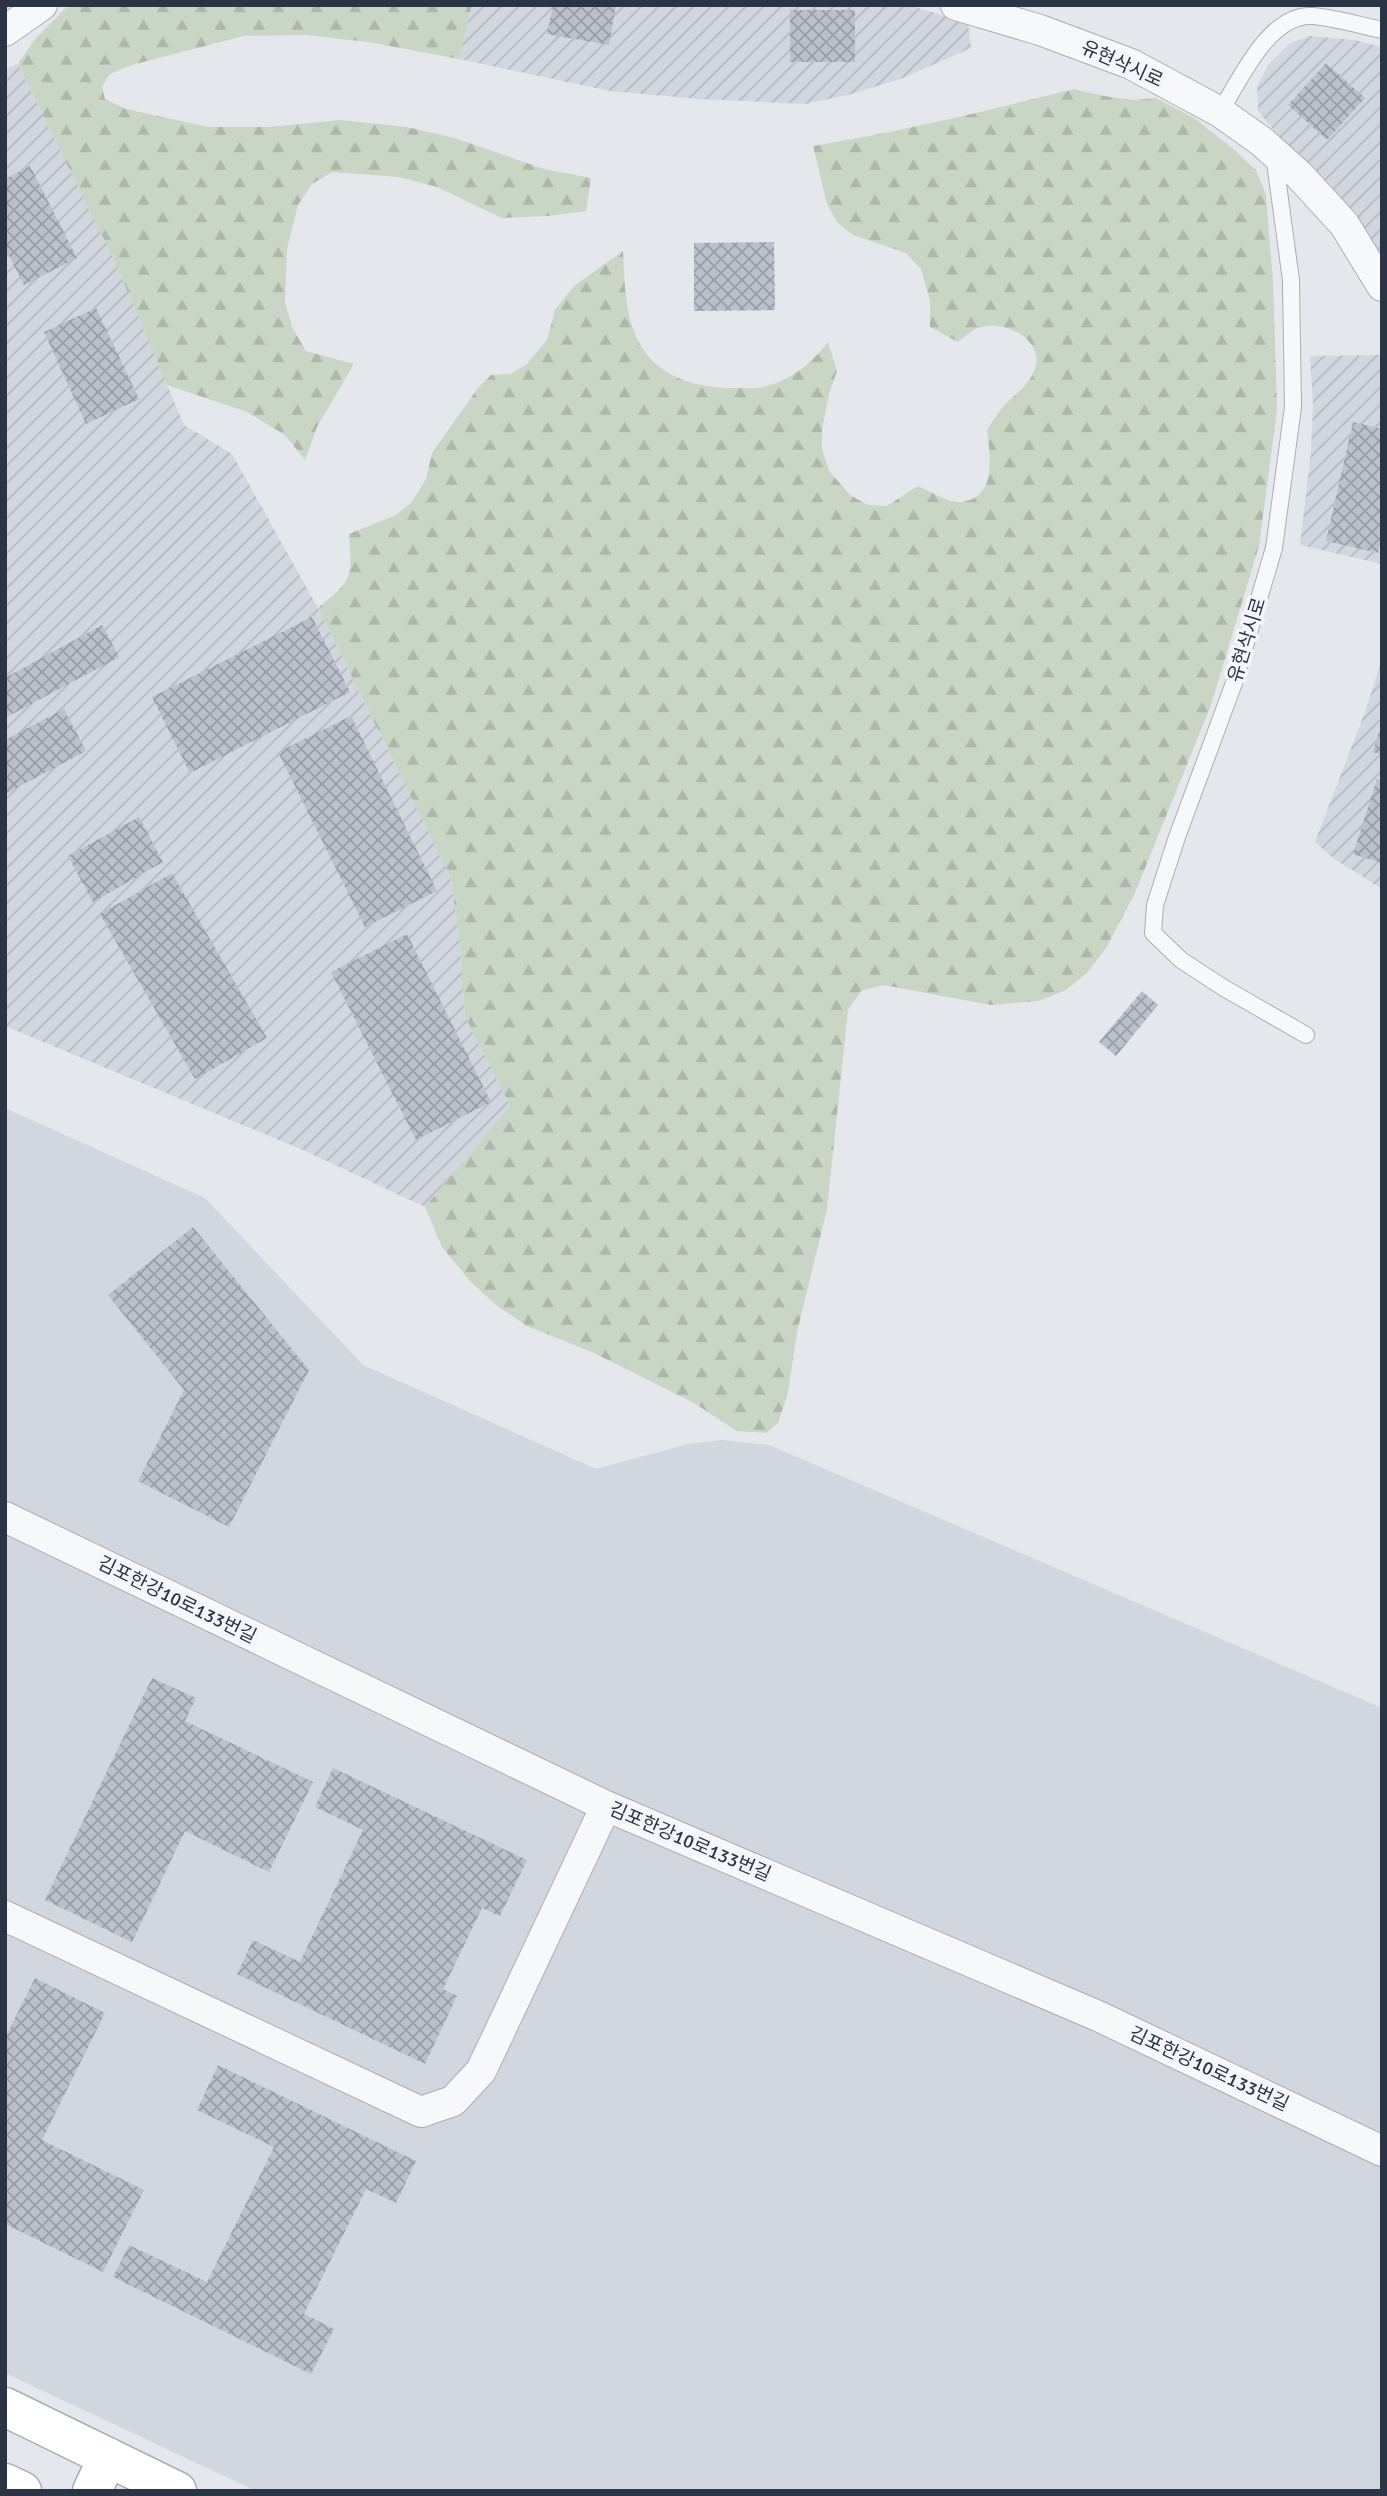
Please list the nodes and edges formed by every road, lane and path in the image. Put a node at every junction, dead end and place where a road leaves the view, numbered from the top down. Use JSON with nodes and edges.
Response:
{"nodes":[{"id":1,"x":42,"y":5,"type":"edge"},
{"id":2,"x":956,"y":5,"type":"edge"},
{"id":3,"x":1382,"y":30,"type":"edge"},
{"id":4,"x":5,"y":31,"type":"edge"},
{"id":5,"x":1220,"y":112,"type":"junction"},
{"id":6,"x":1274,"y":153,"type":"junction"},
{"id":7,"x":1382,"y":286,"type":"edge"},
{"id":8,"x":1306,"y":1035,"type":"dead end"},
{"id":9,"x":5,"y":1517,"type":"edge"},
{"id":10,"x":606,"y":1806,"type":"junction"},
{"id":11,"x":5,"y":1916,"type":"edge"},
{"id":12,"x":1382,"y":2151,"type":"edge"},
{"id":13,"x":5,"y":2407,"type":"edge"},
{"id":14,"x":108,"y":2457,"type":"junction"},
{"id":15,"x":5,"y":2483,"type":"edge"},
{"id":16,"x":165,"y":2488,"type":"edge"},
{"id":17,"x":22,"y":2491,"type":"edge"},
{"id":18,"x":92,"y":2491,"type":"edge"}],
"edges":[{"from":1,"to":4,"type":"street"},
{"from":2,"to":5,"type":"street","name":"유현삭시로"},
{"from":3,"to":5,"type":"lane"},
{"from":5,"to":6,"type":"street","name":"유현삭시로"},
{"from":6,"to":7,"type":"street","name":"유현삭시로"},
{"from":6,"to":8,"type":"lane","name":"유현삭시로"},
{"from":9,"to":10,"type":"street","name":"김포한강10로133번길"},
{"from":10,"to":11,"type":"street"},
{"from":10,"to":12,"type":"street","name":"김포한강10로133번길"},
{"from":13,"to":14,"type":"street"},
{"from":14,"to":16,"type":"street"},
{"from":14,"to":18,"type":"street"},
{"from":15,"to":17,"type":"street"}]}
